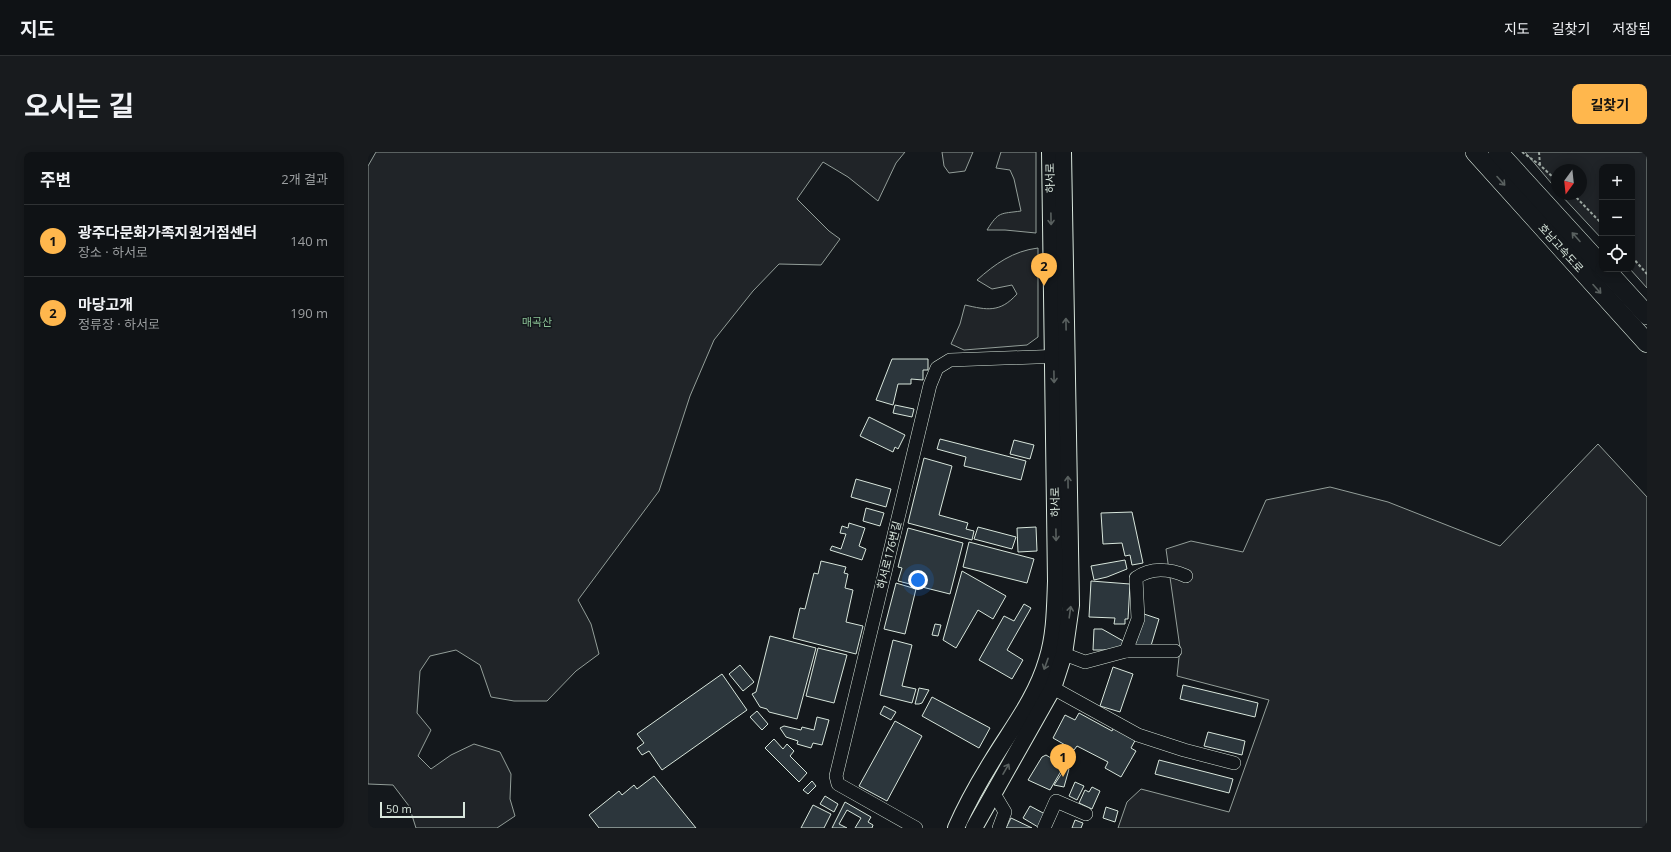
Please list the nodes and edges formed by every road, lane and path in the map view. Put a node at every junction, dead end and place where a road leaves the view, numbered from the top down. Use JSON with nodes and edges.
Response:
{"nodes":[{"id":1,"x":1050,"y":152,"type":"edge"},
{"id":2,"x":1063,"y":152,"type":"edge"},
{"id":3,"x":1475,"y":152,"type":"edge"},
{"id":4,"x":1498,"y":152,"type":"edge"},
{"id":5,"x":1522,"y":152,"type":"edge"},
{"id":6,"x":1539,"y":152,"type":"edge"},
{"id":7,"x":1540,"y":165,"type":"junction"},
{"id":8,"x":1551,"y":175,"type":"edge"},
{"id":9,"x":1579,"y":200,"type":"edge"},
{"id":10,"x":1599,"y":221,"type":"edge"},
{"id":11,"x":1635,"y":260,"type":"edge"},
{"id":12,"x":1599,"y":263,"type":"edge"},
{"id":13,"x":1607,"y":272,"type":"edge"},
{"id":14,"x":1647,"y":274,"type":"edge"},
{"id":15,"x":1625,"y":292,"type":"junction"},
{"id":16,"x":1647,"y":312,"type":"edge"},
{"id":17,"x":1647,"y":315,"type":"edge"},
{"id":18,"x":1647,"y":344,"type":"edge"},
{"id":19,"x":1060,"y":356,"type":"junction"},
{"id":20,"x":1186,"y":576,"type":"dead end"},
{"id":21,"x":1126,"y":651,"type":"junction"},
{"id":22,"x":1175,"y":651,"type":"dead end"},
{"id":23,"x":1064,"y":654,"type":"junction"},
{"id":24,"x":1053,"y":688,"type":"junction"},
{"id":25,"x":1234,"y":763,"type":"dead end"},
{"id":26,"x":993,"y":792,"type":"junction"},
{"id":27,"x":1086,"y":814,"type":"dead end"},
{"id":28,"x":916,"y":828,"type":"edge"},
{"id":29,"x":956,"y":828,"type":"edge"},
{"id":30,"x":974,"y":828,"type":"edge"},
{"id":31,"x":999,"y":828,"type":"edge"},
{"id":32,"x":1044,"y":828,"type":"edge"}],
"edges":[{"from":1,"to":19,"type":"main road","name":"하서로","one_way":true},
{"from":19,"to":2,"type":"main road","name":"하서로","one_way":true},
{"from":3,"to":18,"type":"highway","name":"호남고속도로","one_way":true},
{"from":12,"to":4,"type":"highway","name":"호남고속도로","one_way":true},
{"from":5,"to":7,"type":"path"},
{"from":6,"to":7,"type":"path"},
{"from":7,"to":8,"type":"path"},
{"from":9,"to":10,"type":"path"},
{"from":11,"to":14,"type":"path"},
{"from":13,"to":15,"type":"highway"},
{"from":15,"to":16,"type":"highway"},
{"from":15,"to":17,"type":"highway"},
{"from":23,"to":19,"type":"main road","name":"하서로","one_way":true},
{"from":19,"to":28,"type":"street","name":"하서로176번길"},
{"from":19,"to":29,"type":"main road","name":"하서로","one_way":true},
{"from":20,"to":21,"type":"street"},
{"from":21,"to":22,"type":"street"},
{"from":21,"to":23,"type":"street"},
{"from":23,"to":24,"type":"main road","name":"하서로"},
{"from":24,"to":25,"type":"street"},
{"from":26,"to":24,"type":"main road","name":"하서로","one_way":true},
{"from":26,"to":30,"type":"main road","name":"하서로"},
{"from":26,"to":31,"type":"street"},
{"from":27,"to":32,"type":"street"}]}
